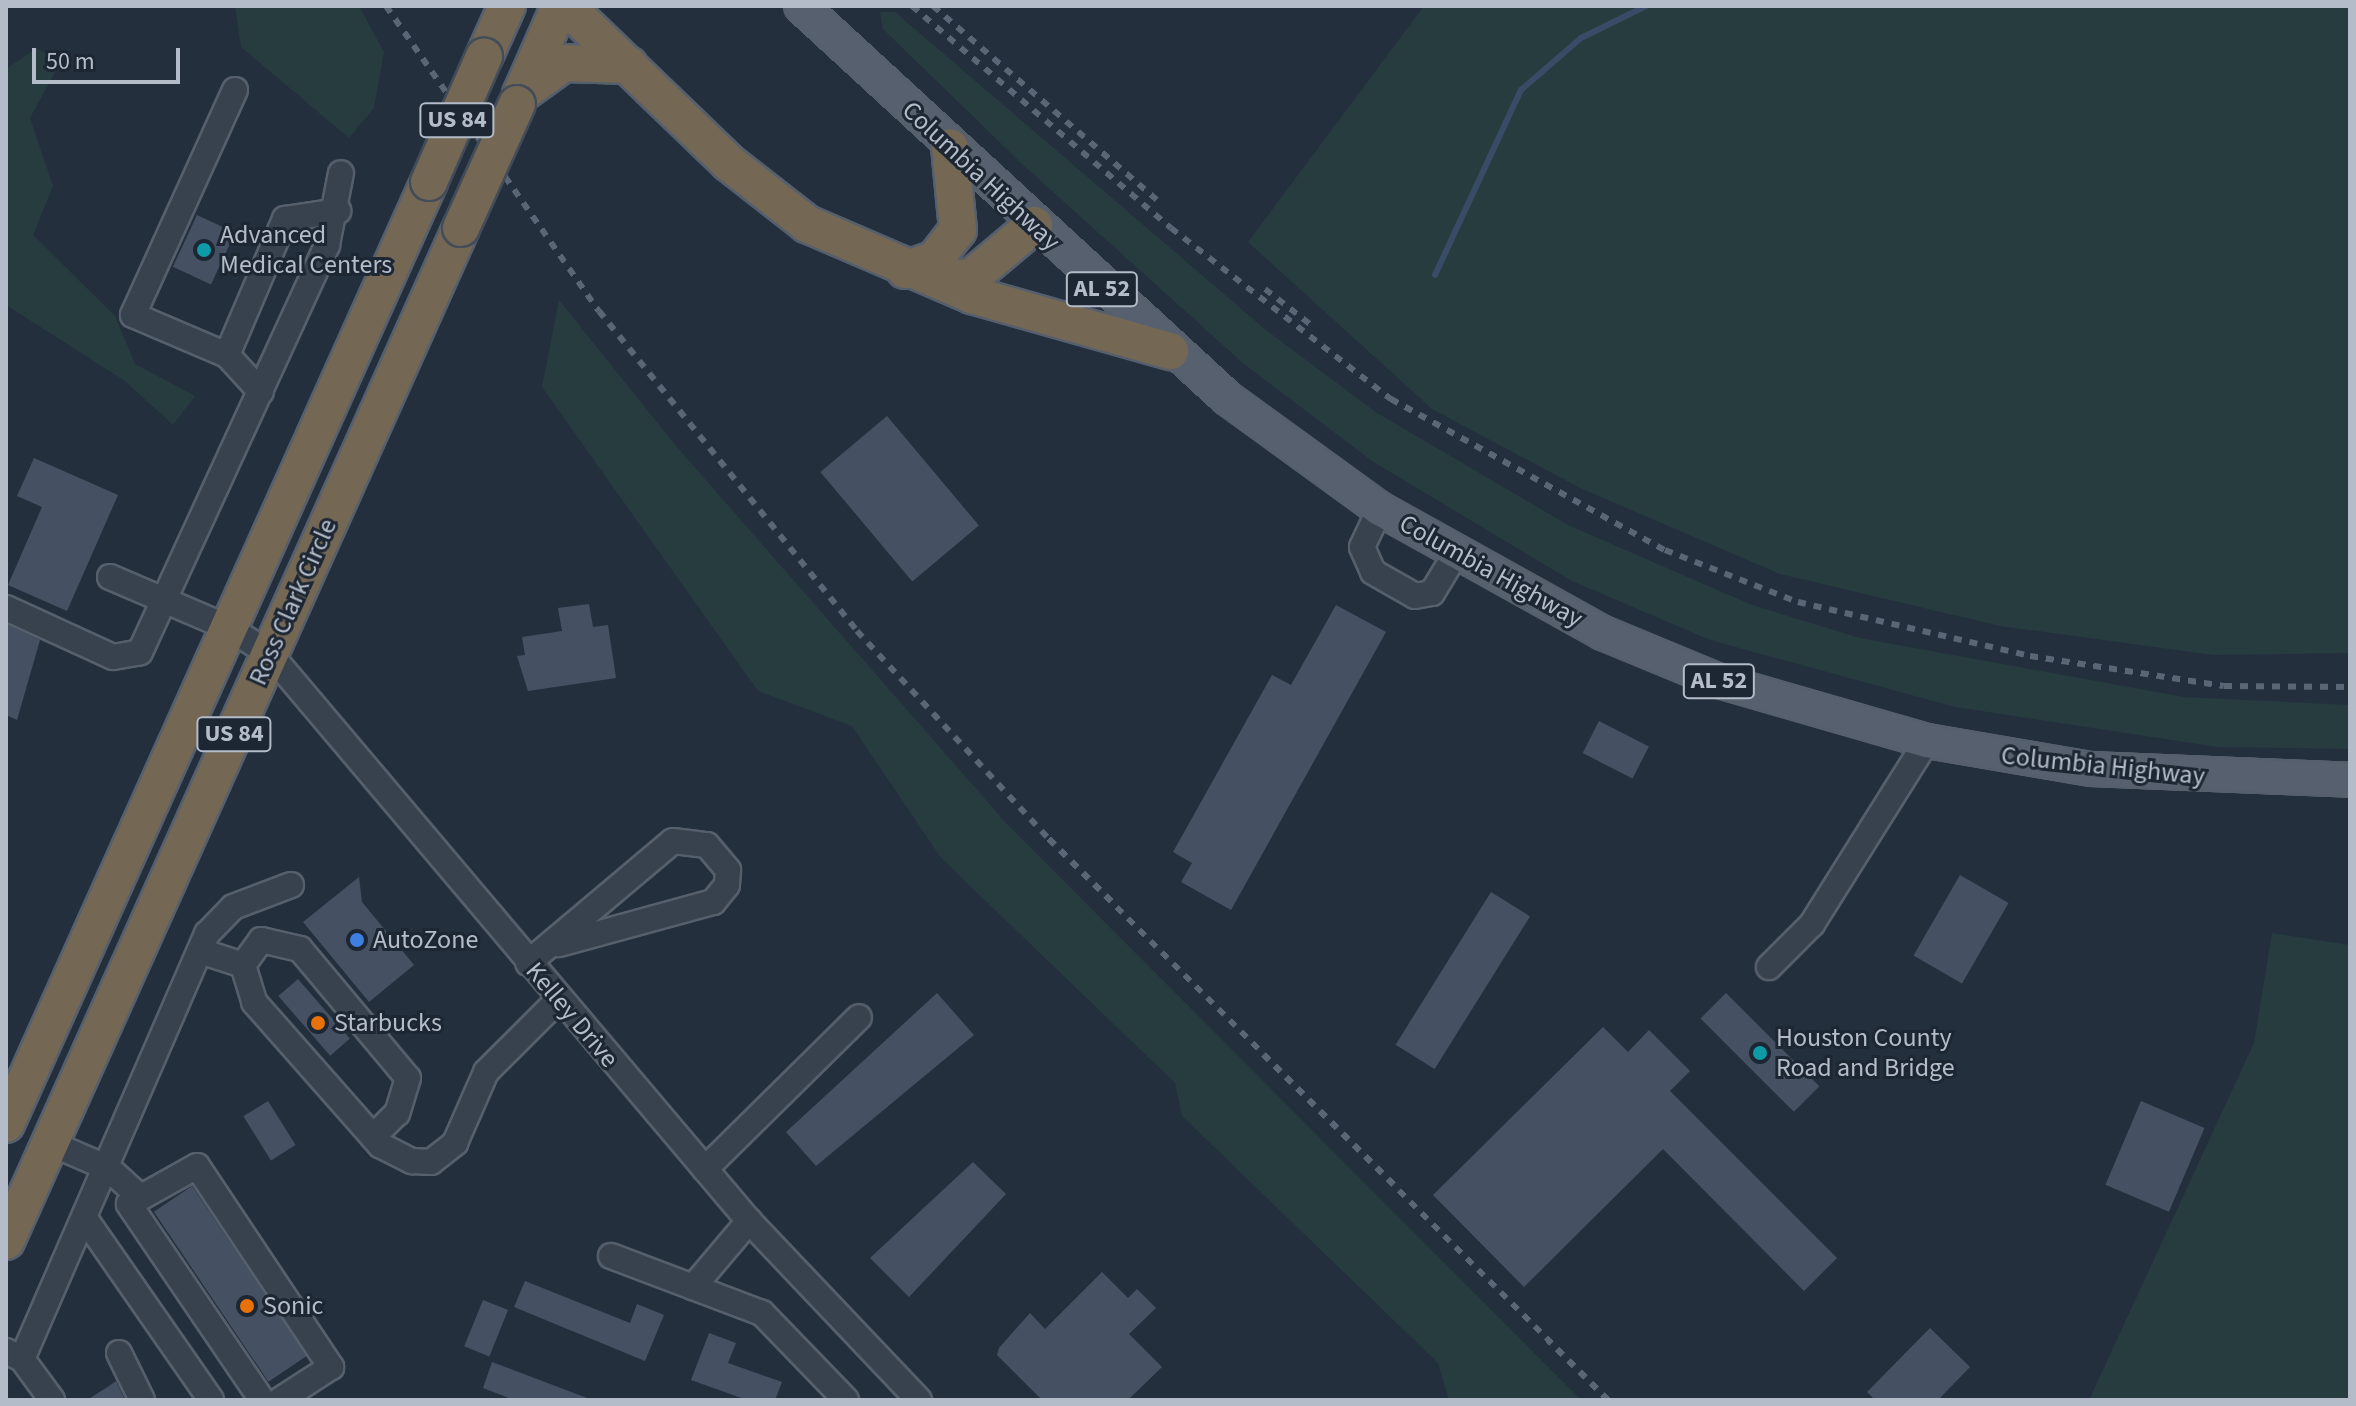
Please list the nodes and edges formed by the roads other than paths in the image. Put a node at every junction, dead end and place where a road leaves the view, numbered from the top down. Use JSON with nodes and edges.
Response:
{"nodes":[{"id":1,"x":507,"y":6,"type":"edge"},
{"id":2,"x":560,"y":6,"type":"edge"},
{"id":3,"x":566,"y":6,"type":"edge"},
{"id":4,"x":801,"y":6,"type":"edge"},
{"id":5,"x":629,"y":65,"type":"junction"},
{"id":6,"x":235,"y":90,"type":"dead end"},
{"id":7,"x":519,"y":99,"type":"junction"},
{"id":8,"x":950,"y":147,"type":"junction"},
{"id":9,"x":341,"y":173,"type":"dead end"},
{"id":10,"x":338,"y":211,"type":"junction"},
{"id":11,"x":1034,"y":225,"type":"junction"},
{"id":12,"x":920,"y":274,"type":"junction"},
{"id":13,"x":1170,"y":351,"type":"junction"},
{"id":14,"x":227,"y":355,"type":"junction"},
{"id":15,"x":261,"y":392,"type":"junction"},
{"id":16,"x":1380,"y":509,"type":"junction"},
{"id":17,"x":1455,"y":555,"type":"junction"},
{"id":18,"x":110,"y":577,"type":"dead end"},
{"id":19,"x":167,"y":602,"type":"junction"},
{"id":20,"x":6,"y":608,"type":"edge"},
{"id":21,"x":229,"y":628,"type":"junction"},
{"id":22,"x":270,"y":654,"type":"junction"},
{"id":23,"x":1927,"y":741,"type":"junction"},
{"id":24,"x":2350,"y":780,"type":"edge"},
{"id":25,"x":291,"y":885,"type":"dead end"},
{"id":26,"x":559,"y":944,"type":"junction"},
{"id":27,"x":200,"y":951,"type":"junction"},
{"id":28,"x":528,"y":963,"type":"junction"},
{"id":29,"x":243,"y":965,"type":"junction"},
{"id":30,"x":1769,"y":967,"type":"dead end"},
{"id":31,"x":559,"y":999,"type":"junction"},
{"id":32,"x":859,"y":1017,"type":"dead end"},
{"id":33,"x":6,"y":1124,"type":"edge"},
{"id":34,"x":373,"y":1137,"type":"junction"},
{"id":35,"x":50,"y":1143,"type":"junction"},
{"id":36,"x":108,"y":1168,"type":"junction"},
{"id":37,"x":705,"y":1169,"type":"junction"},
{"id":38,"x":140,"y":1197,"type":"junction"},
{"id":39,"x":86,"y":1220,"type":"junction"},
{"id":40,"x":749,"y":1221,"type":"junction"},
{"id":41,"x":6,"y":1241,"type":"edge"},
{"id":42,"x":159,"y":1249,"type":"junction"},
{"id":43,"x":611,"y":1256,"type":"dead end"},
{"id":44,"x":121,"y":1270,"type":"junction"},
{"id":45,"x":693,"y":1287,"type":"junction"},
{"id":46,"x":119,"y":1353,"type":"dead end"},
{"id":47,"x":14,"y":1355,"type":"edge"},
{"id":48,"x":915,"y":1398,"type":"edge"},
{"id":49,"x":263,"y":1399,"type":"edge"},
{"id":50,"x":52,"y":1400,"type":"edge"},
{"id":51,"x":142,"y":1400,"type":"edge"},
{"id":52,"x":211,"y":1400,"type":"edge"},
{"id":53,"x":846,"y":1400,"type":"edge"}],
"edges":[{"from":1,"to":21,"type":"highway","name":"Ross Clark Circle","number":"US 84","bridge":true},
{"from":2,"to":7,"type":"highway","name":"Ross Clark Circle","number":"US 84"},
{"from":3,"to":5,"type":"highway"},
{"from":4,"to":8,"type":"main road","name":"Columbia Highway","number":"AL 52"},
{"from":5,"to":7,"type":"highway"},
{"from":5,"to":12,"type":"highway"},
{"from":6,"to":14,"type":"street"},
{"from":7,"to":22,"type":"highway","name":"Ross Clark Circle","number":"US 84","bridge":true},
{"from":8,"to":11,"type":"main road","name":"Columbia Highway","number":"AL 52"},
{"from":8,"to":12,"type":"highway"},
{"from":9,"to":10,"type":"street"},
{"from":10,"to":14,"type":"street"},
{"from":10,"to":15,"type":"street"},
{"from":11,"to":12,"type":"highway"},
{"from":11,"to":13,"type":"main road","name":"Columbia Highway","number":"AL 52"},
{"from":12,"to":13,"type":"highway"},
{"from":13,"to":16,"type":"main road","name":"Columbia Highway","number":"AL 52"},
{"from":14,"to":15,"type":"street"},
{"from":15,"to":19,"type":"street"},
{"from":16,"to":17,"type":"main road","name":"Columbia Highway","number":"AL 52"},
{"from":16,"to":17,"type":"street"},
{"from":17,"to":23,"type":"main road","name":"Columbia Highway","number":"AL 52"},
{"from":18,"to":19,"type":"street","name":"Kelley Drive"},
{"from":19,"to":20,"type":"street"},
{"from":19,"to":21,"type":"street","name":"Kelley Drive"},
{"from":21,"to":22,"type":"street","name":"Kelley Drive"},
{"from":21,"to":33,"type":"highway","name":"Ross Clark Circle","number":"US 84"},
{"from":22,"to":28,"type":"street","name":"Kelley Drive"},
{"from":22,"to":35,"type":"highway","name":"Ross Clark Circle","number":"US 84"},
{"from":23,"to":24,"type":"main road","name":"Columbia Highway","number":"AL 52"},
{"from":23,"to":30,"type":"street"},
{"from":25,"to":27,"type":"street"},
{"from":26,"to":26,"type":"street"},
{"from":26,"to":28,"type":"street"},
{"from":27,"to":29,"type":"street"},
{"from":27,"to":36,"type":"street"},
{"from":28,"to":31,"type":"street","name":"Kelley Drive"},
{"from":29,"to":34,"type":"street"},
{"from":29,"to":34,"type":"street"},
{"from":31,"to":34,"type":"street"},
{"from":31,"to":37,"type":"street","name":"Kelley Drive"},
{"from":32,"to":37,"type":"street"},
{"from":33,"to":35,"type":"highway"},
{"from":35,"to":36,"type":"street"},
{"from":35,"to":41,"type":"highway","name":"Ross Clark Circle","number":"US 84"},
{"from":36,"to":38,"type":"street"},
{"from":36,"to":39,"type":"street"},
{"from":37,"to":40,"type":"street","name":"Kelley Drive"},
{"from":38,"to":42,"type":"street"},
{"from":38,"to":49,"type":"street"},
{"from":39,"to":44,"type":"street"},
{"from":39,"to":47,"type":"street"},
{"from":40,"to":45,"type":"street"},
{"from":40,"to":48,"type":"street","name":"Kelley Drive"},
{"from":42,"to":44,"type":"street"},
{"from":42,"to":49,"type":"street"},
{"from":43,"to":45,"type":"street"},
{"from":44,"to":52,"type":"street"},
{"from":45,"to":53,"type":"street"},
{"from":46,"to":51,"type":"street"},
{"from":47,"to":50,"type":"street"}]}
